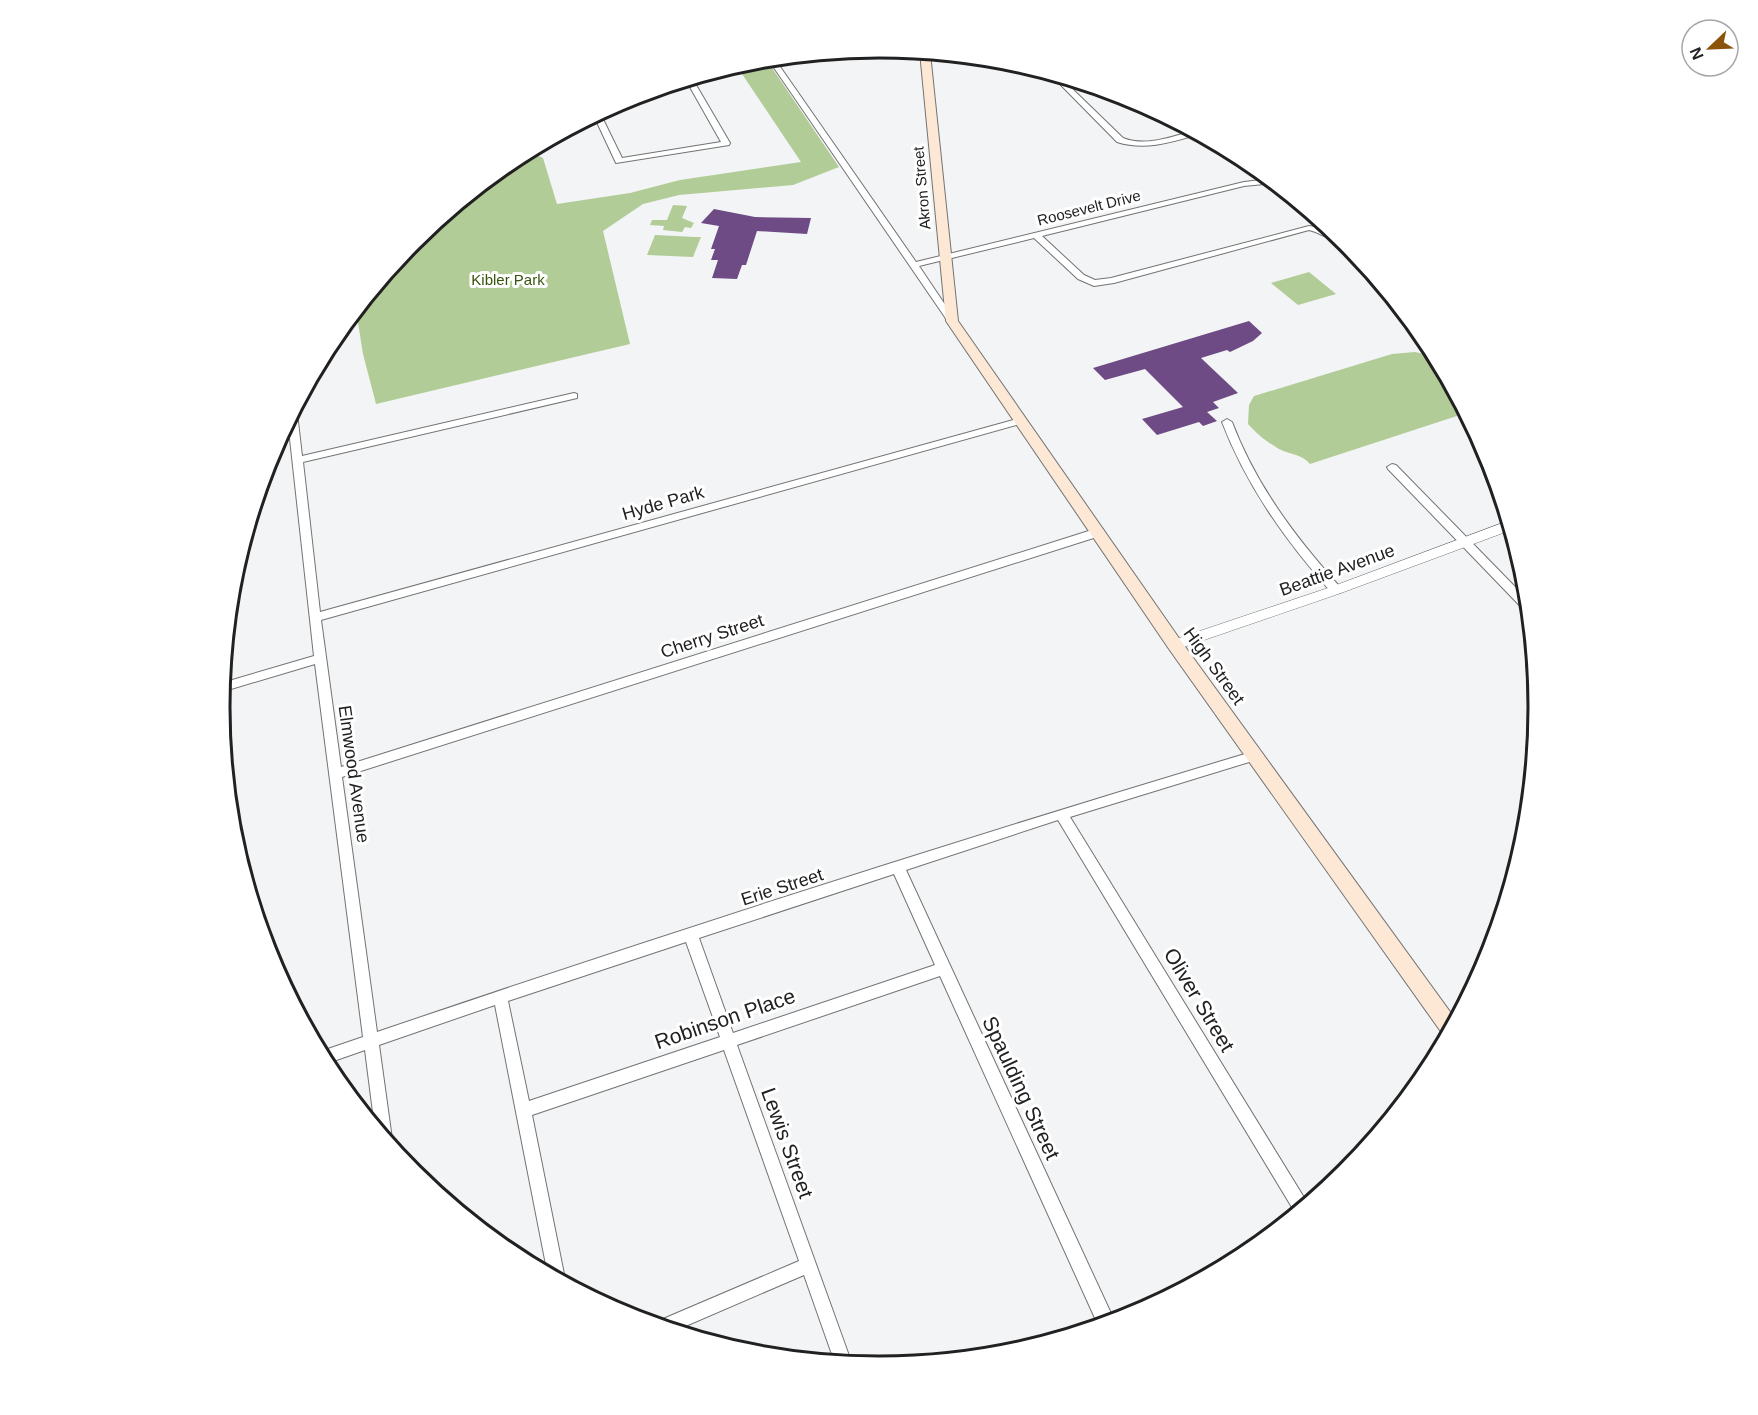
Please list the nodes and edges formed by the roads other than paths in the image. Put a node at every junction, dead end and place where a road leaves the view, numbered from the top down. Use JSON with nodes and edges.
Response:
{"nodes":[{"id":1,"x":926,"y":60,"type":"edge"},
{"id":2,"x":776,"y":67,"type":"edge"},
{"id":3,"x":693,"y":86,"type":"edge"},
{"id":4,"x":1066,"y":86,"type":"edge"},
{"id":5,"x":600,"y":121,"type":"edge"},
{"id":6,"x":1186,"y":135,"type":"edge"},
{"id":7,"x":1260,"y":182,"type":"edge"},
{"id":8,"x":1316,"y":228,"type":"edge"},
{"id":9,"x":1036,"y":235,"type":"junction"},
{"id":10,"x":944,"y":259,"type":"junction"},
{"id":11,"x":914,"y":265,"type":"junction"},
{"id":12,"x":952,"y":321,"type":"junction"},
{"id":13,"x":574,"y":396,"type":"dead end"},
{"id":14,"x":1020,"y":421,"type":"junction"},
{"id":15,"x":1227,"y":422,"type":"dead end"},
{"id":16,"x":294,"y":427,"type":"edge"},
{"id":17,"x":298,"y":460,"type":"junction"},
{"id":18,"x":1392,"y":467,"type":"dead end"},
{"id":19,"x":1502,"y":528,"type":"edge"},
{"id":20,"x":1099,"y":532,"type":"junction"},
{"id":21,"x":1464,"y":542,"type":"junction"},
{"id":22,"x":1336,"y":591,"type":"junction"},
{"id":23,"x":1518,"y":597,"type":"edge"},
{"id":24,"x":316,"y":617,"type":"junction"},
{"id":25,"x":1175,"y":645,"type":"junction"},
{"id":26,"x":320,"y":658,"type":"junction"},
{"id":27,"x":231,"y":685,"type":"edge"},
{"id":28,"x":1255,"y":756,"type":"junction"},
{"id":29,"x":335,"y":774,"type":"junction"},
{"id":30,"x":1060,"y":814,"type":"junction"},
{"id":31,"x":898,"y":868,"type":"junction"},
{"id":32,"x":691,"y":936,"type":"junction"},
{"id":33,"x":943,"y":969,"type":"junction"},
{"id":34,"x":500,"y":997,"type":"junction"},
{"id":35,"x":1446,"y":1022,"type":"edge"},
{"id":36,"x":372,"y":1040,"type":"junction"},
{"id":37,"x":727,"y":1040,"type":"junction"},
{"id":38,"x":331,"y":1055,"type":"edge"},
{"id":39,"x":522,"y":1111,"type":"junction"},
{"id":40,"x":382,"y":1125,"type":"edge"},
{"id":41,"x":1298,"y":1202,"type":"edge"},
{"id":42,"x":808,"y":1265,"type":"junction"},
{"id":43,"x":554,"y":1270,"type":"edge"},
{"id":44,"x":1103,"y":1316,"type":"edge"},
{"id":45,"x":674,"y":1323,"type":"edge"},
{"id":46,"x":841,"y":1355,"type":"edge"}],
"edges":[{"from":1,"to":10,"type":"main road","name":"Akron Street"},
{"from":2,"to":11,"type":"street"},
{"from":3,"to":5,"type":"street"},
{"from":4,"to":6,"type":"street"},
{"from":7,"to":9,"type":"street","name":"Roosevelt Drive"},
{"from":8,"to":9,"type":"street"},
{"from":9,"to":10,"type":"street","name":"Roosevelt Drive"},
{"from":10,"to":11,"type":"street","name":"Roosevelt Drive"},
{"from":10,"to":12,"type":"main road","name":"Akron Street"},
{"from":11,"to":12,"type":"street"},
{"from":12,"to":14,"type":"main road","name":"High Street"},
{"from":13,"to":17,"type":"street"},
{"from":14,"to":20,"type":"main road","name":"High Street"},
{"from":14,"to":24,"type":"street","name":"Hyde Park"},
{"from":15,"to":22,"type":"street"},
{"from":16,"to":17,"type":"street","name":"Elmwood Avenue"},
{"from":17,"to":24,"type":"street","name":"Elmwood Avenue"},
{"from":18,"to":21,"type":"street"},
{"from":19,"to":21,"type":"street","name":"Beattie Avenue"},
{"from":20,"to":25,"type":"main road","name":"High Street"},
{"from":20,"to":29,"type":"street","name":"Cherry Street"},
{"from":21,"to":22,"type":"street","name":"Beattie Avenue"},
{"from":21,"to":23,"type":"street"},
{"from":22,"to":25,"type":"street","name":"Beattie Avenue"},
{"from":24,"to":26,"type":"street","name":"Elmwood Avenue"},
{"from":25,"to":28,"type":"main road","name":"High Street"},
{"from":26,"to":27,"type":"street"},
{"from":26,"to":29,"type":"street","name":"Elmwood Avenue"},
{"from":28,"to":30,"type":"street","name":"Erie Street"},
{"from":28,"to":35,"type":"main road","name":"High Street"},
{"from":29,"to":36,"type":"street","name":"Elmwood Avenue"},
{"from":30,"to":31,"type":"street","name":"Erie Street"},
{"from":30,"to":41,"type":"street","name":"Oliver Street"},
{"from":31,"to":32,"type":"street","name":"Erie Street"},
{"from":31,"to":33,"type":"street","name":"Spaulding Street"},
{"from":32,"to":34,"type":"street","name":"Erie Street"},
{"from":32,"to":37,"type":"street","name":"Lewis Street"},
{"from":33,"to":37,"type":"street","name":"Robinson Place"},
{"from":33,"to":44,"type":"street","name":"Spaulding Street"},
{"from":34,"to":36,"type":"street","name":"Erie Street"},
{"from":34,"to":39,"type":"street"},
{"from":36,"to":38,"type":"street","name":"Erie Street"},
{"from":36,"to":40,"type":"street","name":"Elmwood Avenue"},
{"from":37,"to":39,"type":"street","name":"Robinson Place"},
{"from":37,"to":42,"type":"street","name":"Lewis Street"},
{"from":39,"to":43,"type":"street"},
{"from":42,"to":45,"type":"street"},
{"from":42,"to":46,"type":"street","name":"Lewis Street"}]}
